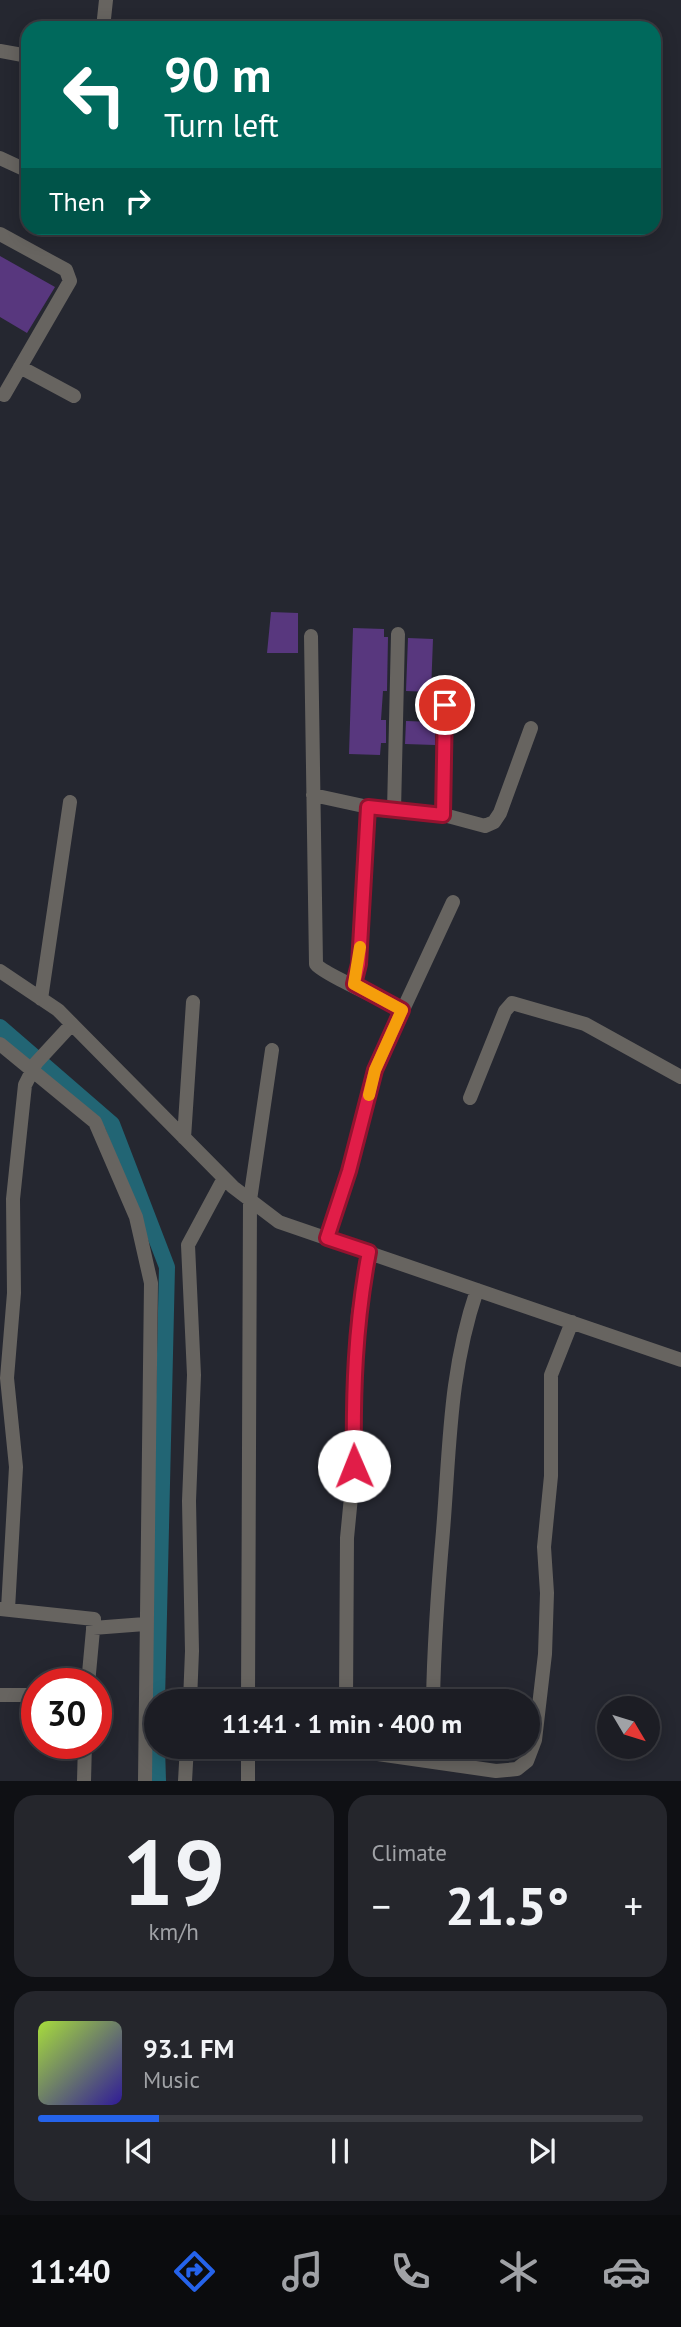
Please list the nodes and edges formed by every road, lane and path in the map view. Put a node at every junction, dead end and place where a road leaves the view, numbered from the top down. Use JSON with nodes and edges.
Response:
{"nodes":[{"id":1,"x":106,"y":0,"type":"edge"},
{"id":2,"x":104,"y":21,"type":"edge"},
{"id":3,"x":0,"y":51,"type":"edge"},
{"id":4,"x":21,"y":55,"type":"edge"},
{"id":5,"x":0,"y":158,"type":"edge"},
{"id":6,"x":21,"y":168,"type":"edge"},
{"id":7,"x":2,"y":240,"type":"edge"},
{"id":8,"x":20,"y":367,"type":"junction"},
{"id":9,"x":4,"y":395,"type":"dead end"},
{"id":10,"x":74,"y":396,"type":"dead end"},
{"id":11,"x":398,"y":634,"type":"dead end"},
{"id":12,"x":311,"y":636,"type":"dead end"},
{"id":13,"x":445,"y":705,"type":"dead end"},
{"id":14,"x":531,"y":728,"type":"dead end"},
{"id":15,"x":313,"y":795,"type":"junction"},
{"id":16,"x":70,"y":802,"type":"dead end"},
{"id":17,"x":368,"y":807,"type":"junction"},
{"id":18,"x":394,"y":811,"type":"junction"},
{"id":19,"x":443,"y":815,"type":"junction"},
{"id":20,"x":453,"y":902,"type":"dead end"},
{"id":21,"x":0,"y":971,"type":"edge"},
{"id":22,"x":354,"y":984,"type":"junction"},
{"id":23,"x":41,"y":999,"type":"junction"},
{"id":24,"x":192,"y":1002,"type":"dead end"},
{"id":25,"x":402,"y":1010,"type":"junction"},
{"id":26,"x":72,"y":1024,"type":"junction"},
{"id":27,"x":0,"y":1044,"type":"edge"},
{"id":28,"x":272,"y":1050,"type":"dead end"},
{"id":29,"x":37,"y":1062,"type":"junction"},
{"id":30,"x":681,"y":1077,"type":"edge"},
{"id":31,"x":470,"y":1098,"type":"dead end"},
{"id":32,"x":184,"y":1138,"type":"junction"},
{"id":33,"x":224,"y":1178,"type":"junction"},
{"id":34,"x":250,"y":1200,"type":"junction"},
{"id":35,"x":327,"y":1238,"type":"junction"},
{"id":36,"x":7,"y":1240,"type":"edge"},
{"id":37,"x":369,"y":1252,"type":"junction"},
{"id":38,"x":477,"y":1290,"type":"junction"},
{"id":39,"x":572,"y":1322,"type":"junction"},
{"id":40,"x":681,"y":1360,"type":"edge"},
{"id":41,"x":4,"y":1609,"type":"edge"},
{"id":42,"x":145,"y":1625,"type":"junction"},
{"id":43,"x":93,"y":1628,"type":"junction"},
{"id":44,"x":89,"y":1668,"type":"edge"},
{"id":45,"x":190,"y":1689,"type":"edge"},
{"id":46,"x":248,"y":1689,"type":"edge"},
{"id":47,"x":346,"y":1689,"type":"edge"},
{"id":48,"x":433,"y":1689,"type":"edge"},
{"id":49,"x":540,"y":1690,"type":"edge"},
{"id":50,"x":0,"y":1695,"type":"edge"},
{"id":51,"x":21,"y":1695,"type":"edge"},
{"id":52,"x":85,"y":1759,"type":"edge"},
{"id":53,"x":186,"y":1759,"type":"edge"},
{"id":54,"x":248,"y":1759,"type":"edge"},
{"id":55,"x":455,"y":1759,"type":"edge"},
{"id":56,"x":528,"y":1759,"type":"edge"},
{"id":57,"x":84,"y":1781,"type":"edge"},
{"id":58,"x":145,"y":1781,"type":"edge"},
{"id":59,"x":185,"y":1781,"type":"edge"},
{"id":60,"x":248,"y":1781,"type":"edge"}],
"edges":[{"from":1,"to":2,"type":"street"},
{"from":3,"to":4,"type":"street"},
{"from":5,"to":6,"type":"street"},
{"from":7,"to":8,"type":"street"},
{"from":8,"to":9,"type":"street"},
{"from":8,"to":10,"type":"street"},
{"from":11,"to":18,"type":"street"},
{"from":12,"to":15,"type":"street"},
{"from":13,"to":19,"type":"street"},
{"from":14,"to":19,"type":"street"},
{"from":15,"to":17,"type":"street"},
{"from":15,"to":22,"type":"street"},
{"from":16,"to":23,"type":"street"},
{"from":17,"to":18,"type":"street"},
{"from":17,"to":22,"type":"street"},
{"from":18,"to":19,"type":"street"},
{"from":20,"to":25,"type":"street"},
{"from":21,"to":23,"type":"street"},
{"from":22,"to":25,"type":"street"},
{"from":23,"to":26,"type":"street"},
{"from":24,"to":32,"type":"street"},
{"from":25,"to":35,"type":"street"},
{"from":26,"to":29,"type":"street"},
{"from":26,"to":32,"type":"street"},
{"from":27,"to":29,"type":"street"},
{"from":28,"to":34,"type":"street"},
{"from":29,"to":36,"type":"street"},
{"from":29,"to":42,"type":"street"},
{"from":30,"to":31,"type":"street"},
{"from":32,"to":33,"type":"street"},
{"from":33,"to":34,"type":"street"},
{"from":33,"to":45,"type":"street"},
{"from":34,"to":35,"type":"street"},
{"from":34,"to":46,"type":"street"},
{"from":35,"to":37,"type":"street"},
{"from":36,"to":41,"type":"street"},
{"from":37,"to":38,"type":"street"},
{"from":37,"to":47,"type":"street"},
{"from":38,"to":39,"type":"street"},
{"from":38,"to":48,"type":"street"},
{"from":39,"to":40,"type":"street"},
{"from":39,"to":49,"type":"street"},
{"from":41,"to":43,"type":"street"},
{"from":42,"to":43,"type":"street"},
{"from":42,"to":58,"type":"street"},
{"from":43,"to":44,"type":"street"},
{"from":50,"to":51,"type":"street"},
{"from":52,"to":57,"type":"street"},
{"from":53,"to":59,"type":"street"},
{"from":54,"to":60,"type":"street"},
{"from":55,"to":56,"type":"street"}]}
